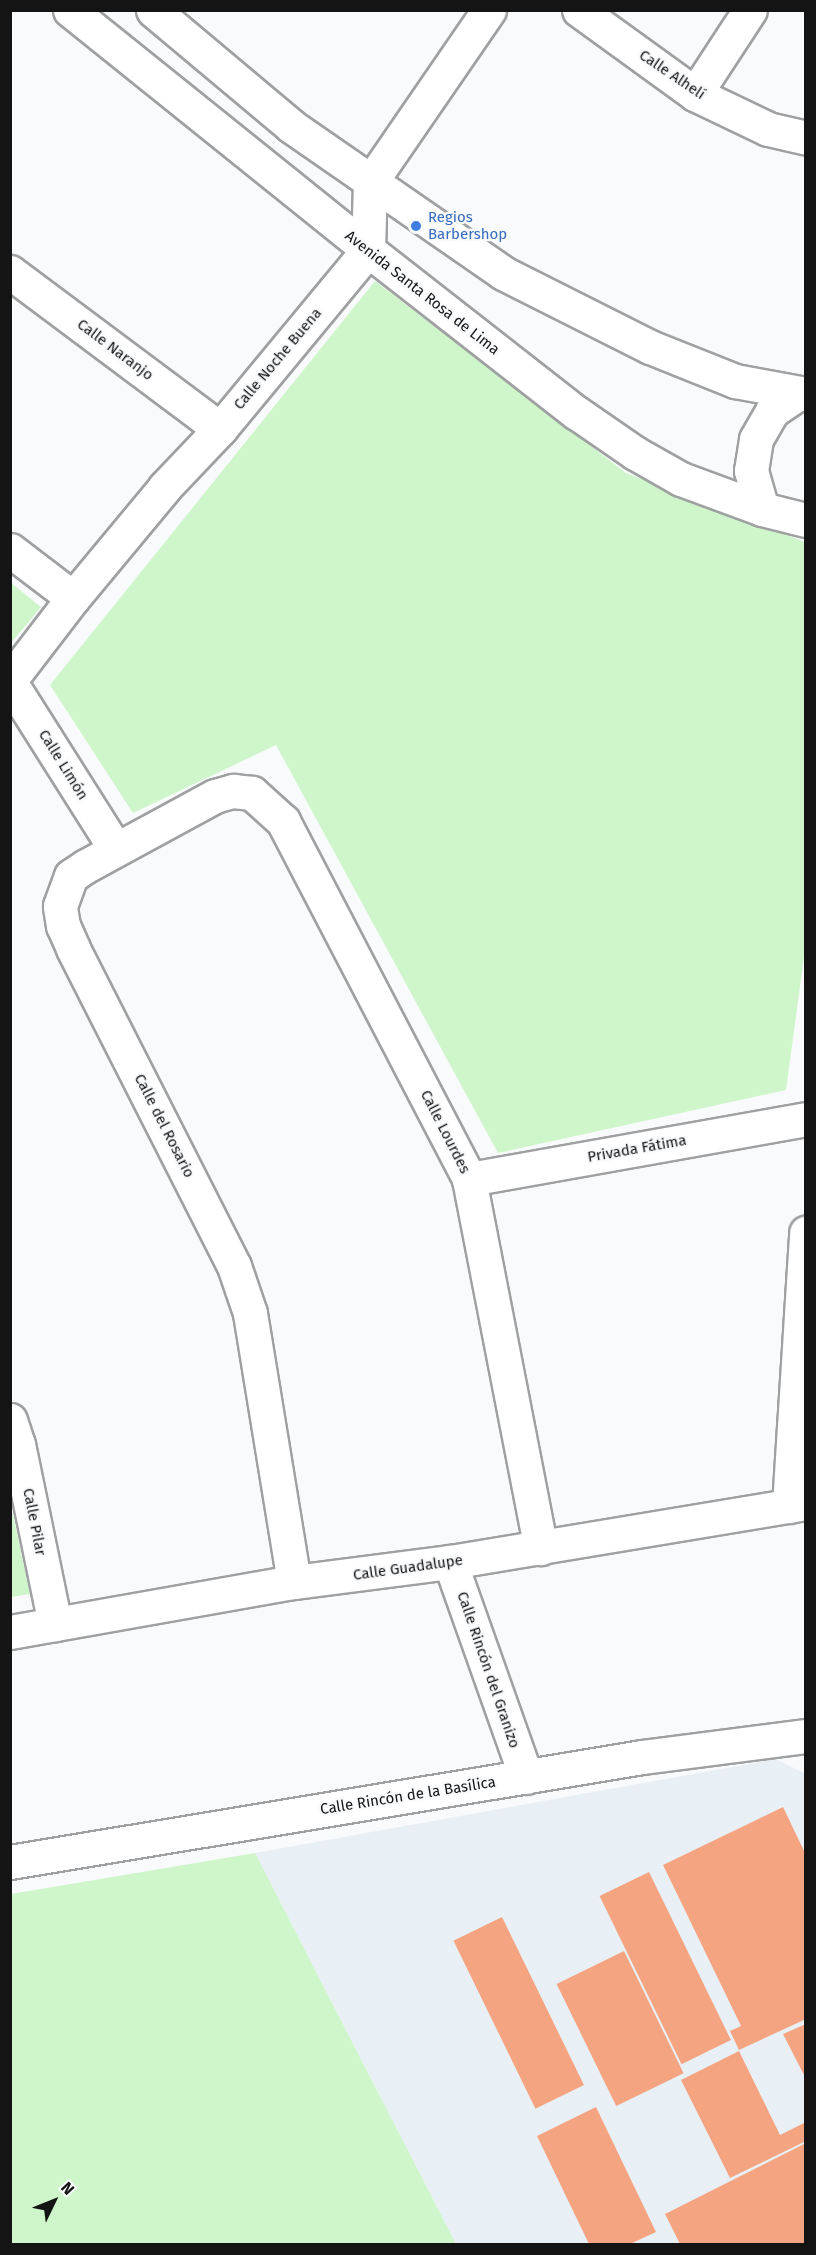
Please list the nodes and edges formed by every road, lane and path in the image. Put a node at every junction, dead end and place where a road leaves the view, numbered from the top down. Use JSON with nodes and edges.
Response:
{"nodes":[{"id":1,"x":70,"y":10,"type":"edge"},
{"id":2,"x":153,"y":10,"type":"edge"},
{"id":3,"x":489,"y":10,"type":"edge"},
{"id":4,"x":579,"y":10,"type":"edge"},
{"id":5,"x":750,"y":10,"type":"edge"},
{"id":6,"x":695,"y":94,"type":"junction"},
{"id":7,"x":806,"y":138,"type":"edge"},
{"id":8,"x":369,"y":183,"type":"junction"},
{"id":9,"x":368,"y":250,"type":"junction"},
{"id":10,"x":10,"y":272,"type":"edge"},
{"id":11,"x":802,"y":393,"type":"edge"},
{"id":12,"x":220,"y":429,"type":"junction"},
{"id":13,"x":762,"y":509,"type":"junction"},
{"id":14,"x":806,"y":520,"type":"edge"},
{"id":15,"x":10,"y":549,"type":"edge"},
{"id":16,"x":73,"y":598,"type":"junction"},
{"id":17,"x":10,"y":681,"type":"edge"},
{"id":18,"x":252,"y":793,"type":"joint"},
{"id":19,"x":116,"y":848,"type":"junction"},
{"id":20,"x":806,"y":1119,"type":"edge"},
{"id":21,"x":469,"y":1179,"type":"junction"},
{"id":22,"x":806,"y":1233,"type":"edge"},
{"id":23,"x":10,"y":1420,"type":"edge"},
{"id":24,"x":797,"y":1505,"type":"edge"},
{"id":25,"x":541,"y":1548,"type":"junction"},
{"id":26,"x":450,"y":1563,"type":"junction"},
{"id":27,"x":294,"y":1582,"type":"junction"},
{"id":28,"x":55,"y":1624,"type":"junction"},
{"id":29,"x":10,"y":1632,"type":"edge"},
{"id":30,"x":806,"y":1736,"type":"edge"},
{"id":31,"x":526,"y":1777,"type":"junction"},
{"id":32,"x":10,"y":1862,"type":"edge"}],
"edges":[{"from":1,"to":9,"type":"street","name":"Avenida Santa Rosa de Lima"},
{"from":2,"to":8,"type":"street"},
{"from":3,"to":8,"type":"street"},
{"from":4,"to":6,"type":"street","name":"Calle Alhelí"},
{"from":5,"to":6,"type":"street"},
{"from":6,"to":7,"type":"street","name":"Calle Alhelí"},
{"from":8,"to":9,"type":"street"},
{"from":8,"to":11,"type":"street"},
{"from":9,"to":12,"type":"street","name":"Calle Noche Buena"},
{"from":9,"to":13,"type":"street","name":"Avenida Santa Rosa de Lima"},
{"from":10,"to":12,"type":"street","name":"Calle Naranjo"},
{"from":11,"to":13,"type":"street"},
{"from":12,"to":16,"type":"street","name":"Calle Noche Buena"},
{"from":13,"to":14,"type":"street","name":"Avenida Santa Rosa de Lima"},
{"from":15,"to":16,"type":"street"},
{"from":16,"to":17,"type":"street","name":"Calle Noche Buena"},
{"from":17,"to":19,"type":"street","name":"Calle Limón"},
{"from":18,"to":19,"type":"street","name":"Calle del Rosario"},
{"from":18,"to":21,"type":"street","name":"Calle Lourdes"},
{"from":19,"to":27,"type":"street","name":"Calle del Rosario"},
{"from":20,"to":21,"type":"street","name":"Privada Fátima"},
{"from":21,"to":25,"type":"street","name":"Calle Lourdes"},
{"from":22,"to":24,"type":"street"},
{"from":23,"to":28,"type":"street","name":"Calle Pilar"},
{"from":24,"to":25,"type":"street","name":"Calle Guadalupe"},
{"from":25,"to":26,"type":"street","name":"Calle Guadalupe"},
{"from":26,"to":27,"type":"street","name":"Calle Guadalupe"},
{"from":26,"to":31,"type":"street","name":"Calle Rincón del Granizo"},
{"from":27,"to":28,"type":"street","name":"Calle Guadalupe"},
{"from":28,"to":29,"type":"street","name":"Calle Guadalupe"},
{"from":30,"to":31,"type":"street","name":"Calle Rincón de la Basílica"},
{"from":31,"to":32,"type":"street","name":"Calle Rincón de la Basílica"}]}
